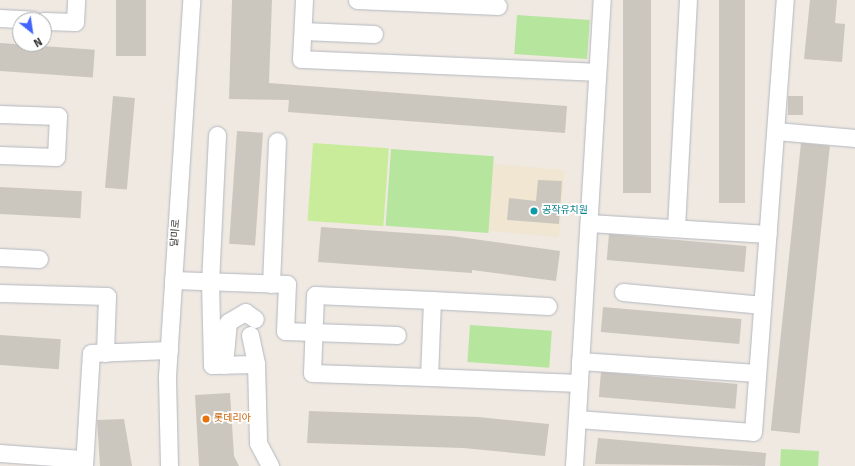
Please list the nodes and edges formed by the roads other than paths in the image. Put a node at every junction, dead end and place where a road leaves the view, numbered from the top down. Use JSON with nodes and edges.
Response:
{"nodes":[{"id":1,"x":76,"y":0,"type":"edge"},
{"id":2,"x":191,"y":0,"type":"edge"},
{"id":3,"x":304,"y":0,"type":"edge"},
{"id":4,"x":357,"y":0,"type":"edge"},
{"id":5,"x":602,"y":0,"type":"edge"},
{"id":6,"x":688,"y":0,"type":"edge"},
{"id":7,"x":786,"y":0,"type":"edge"},
{"id":8,"x":498,"y":6,"type":"dead end"},
{"id":9,"x":0,"y":18,"type":"edge"},
{"id":10,"x":12,"y":19,"type":"edge"},
{"id":11,"x":52,"y":21,"type":"edge"},
{"id":12,"x":303,"y":31,"type":"junction"},
{"id":13,"x":374,"y":34,"type":"dead end"},
{"id":14,"x":597,"y":72,"type":"junction"},
{"id":15,"x":0,"y":114,"type":"edge"},
{"id":16,"x":776,"y":131,"type":"junction"},
{"id":17,"x":217,"y":136,"type":"dead end"},
{"id":18,"x":855,"y":138,"type":"edge"},
{"id":19,"x":277,"y":141,"type":"dead end"},
{"id":20,"x":0,"y":154,"type":"edge"},
{"id":21,"x":589,"y":223,"type":"junction"},
{"id":22,"x":676,"y":228,"type":"junction"},
{"id":23,"x":768,"y":234,"type":"junction"},
{"id":24,"x":0,"y":257,"type":"edge"},
{"id":25,"x":39,"y":259,"type":"dead end"},
{"id":26,"x":173,"y":280,"type":"junction"},
{"id":27,"x":210,"y":282,"type":"junction"},
{"id":28,"x":271,"y":284,"type":"junction"},
{"id":29,"x":623,"y":292,"type":"dead end"},
{"id":30,"x":0,"y":293,"type":"edge"},
{"id":31,"x":432,"y":300,"type":"junction"},
{"id":32,"x":762,"y":305,"type":"junction"},
{"id":33,"x":548,"y":306,"type":"dead end"},
{"id":34,"x":255,"y":319,"type":"dead end"},
{"id":35,"x":313,"y":332,"type":"junction"},
{"id":36,"x":250,"y":335,"type":"dead end"},
{"id":37,"x":397,"y":335,"type":"dead end"},
{"id":38,"x":169,"y":350,"type":"junction"},
{"id":39,"x":105,"y":353,"type":"junction"},
{"id":40,"x":580,"y":361,"type":"junction"},
{"id":41,"x":224,"y":364,"type":"junction"},
{"id":42,"x":256,"y":364,"type":"junction"},
{"id":43,"x":757,"y":373,"type":"junction"},
{"id":44,"x":429,"y":377,"type":"junction"},
{"id":45,"x":579,"y":384,"type":"junction"},
{"id":46,"x":577,"y":419,"type":"junction"},
{"id":47,"x":0,"y":453,"type":"edge"},
{"id":48,"x":83,"y":462,"type":"edge"},
{"id":49,"x":169,"y":466,"type":"edge"},
{"id":50,"x":270,"y":466,"type":"edge"},
{"id":51,"x":574,"y":466,"type":"edge"}],
"edges":[{"from":1,"to":11,"type":"street"},
{"from":2,"to":26,"type":"street","name":"달미로"},
{"from":3,"to":12,"type":"street"},
{"from":4,"to":8,"type":"street"},
{"from":5,"to":14,"type":"street"},
{"from":6,"to":22,"type":"street"},
{"from":7,"to":16,"type":"street"},
{"from":9,"to":10,"type":"street"},
{"from":12,"to":13,"type":"street"},
{"from":12,"to":14,"type":"street"},
{"from":14,"to":21,"type":"street"},
{"from":15,"to":20,"type":"street"},
{"from":16,"to":18,"type":"street"},
{"from":16,"to":23,"type":"street"},
{"from":17,"to":27,"type":"street"},
{"from":19,"to":28,"type":"street"},
{"from":21,"to":22,"type":"street"},
{"from":21,"to":40,"type":"street"},
{"from":22,"to":23,"type":"street"},
{"from":23,"to":32,"type":"street"},
{"from":24,"to":25,"type":"street"},
{"from":26,"to":27,"type":"street"},
{"from":26,"to":38,"type":"street","name":"달미로"},
{"from":27,"to":28,"type":"street"},
{"from":27,"to":41,"type":"street"},
{"from":28,"to":35,"type":"street"},
{"from":29,"to":32,"type":"street"},
{"from":30,"to":39,"type":"street"},
{"from":31,"to":33,"type":"street"},
{"from":31,"to":35,"type":"street"},
{"from":31,"to":44,"type":"street"},
{"from":32,"to":43,"type":"street"},
{"from":34,"to":41,"type":"street"},
{"from":35,"to":37,"type":"street"},
{"from":35,"to":44,"type":"street"},
{"from":36,"to":42,"type":"street"},
{"from":38,"to":39,"type":"street"},
{"from":38,"to":49,"type":"street","name":"달미로"},
{"from":39,"to":48,"type":"street"},
{"from":40,"to":43,"type":"street"},
{"from":40,"to":45,"type":"street"},
{"from":41,"to":42,"type":"street"},
{"from":42,"to":50,"type":"street"},
{"from":43,"to":46,"type":"street"},
{"from":44,"to":45,"type":"street"},
{"from":45,"to":46,"type":"street"},
{"from":46,"to":51,"type":"street"},
{"from":47,"to":48,"type":"street"}]}
